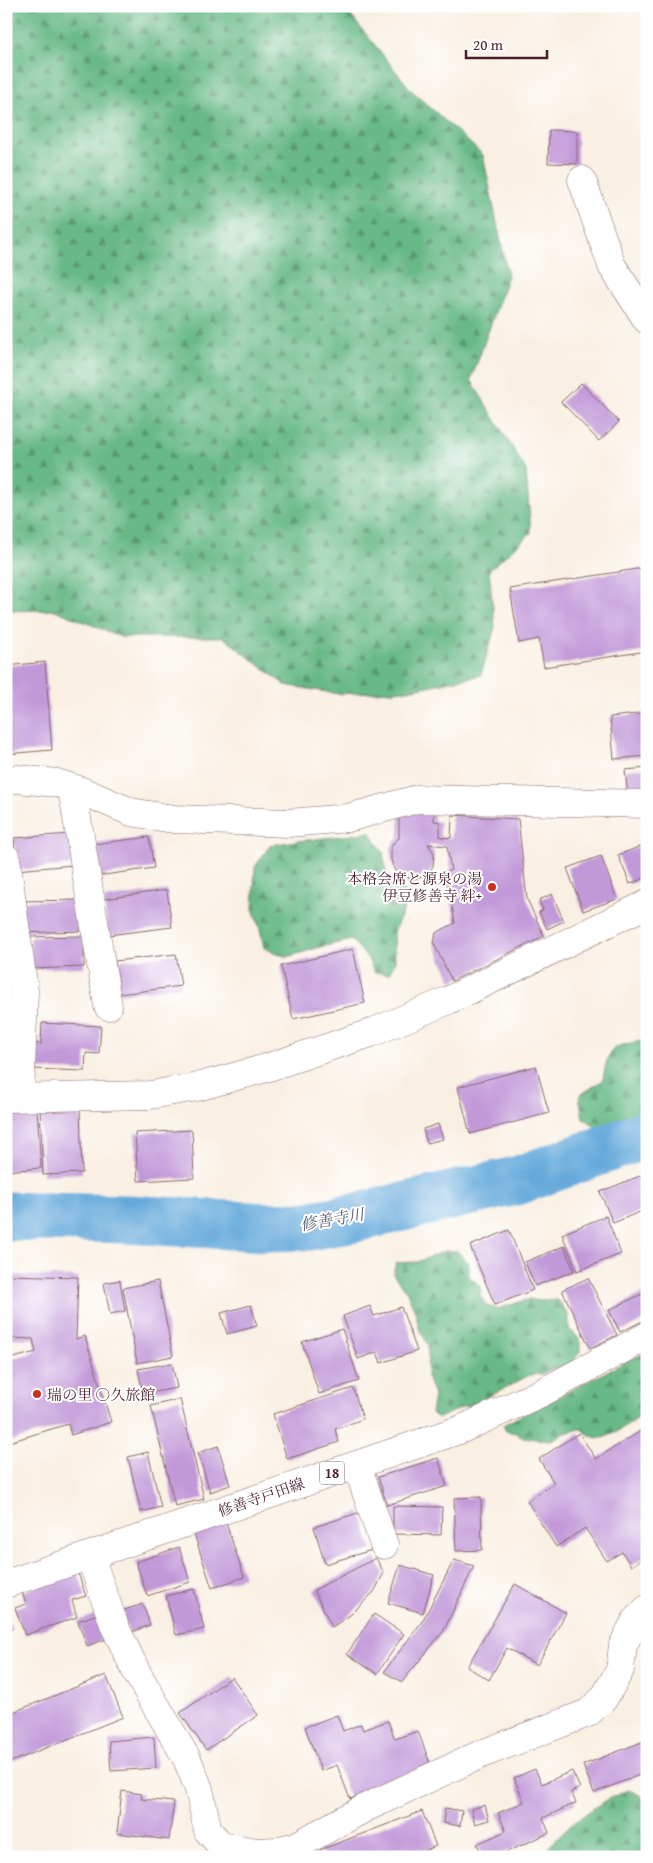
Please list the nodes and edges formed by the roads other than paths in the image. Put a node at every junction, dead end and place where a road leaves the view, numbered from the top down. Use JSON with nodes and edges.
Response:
{"nodes":[{"id":1,"x":582,"y":180,"type":"dead end"},
{"id":2,"x":647,"y":320,"type":"edge"},
{"id":3,"x":6,"y":780,"type":"edge"},
{"id":4,"x":72,"y":788,"type":"junction"},
{"id":5,"x":647,"y":804,"type":"edge"},
{"id":6,"x":6,"y":858,"type":"edge"},
{"id":7,"x":647,"y":904,"type":"edge"},
{"id":8,"x":108,"y":1006,"type":"dead end"},
{"id":9,"x":13,"y":1097,"type":"edge"},
{"id":10,"x":647,"y":1336,"type":"edge"},
{"id":11,"x":357,"y":1464,"type":"junction"},
{"id":12,"x":384,"y":1545,"type":"dead end"},
{"id":13,"x":90,"y":1556,"type":"junction"},
{"id":14,"x":6,"y":1584,"type":"edge"},
{"id":15,"x":647,"y":1609,"type":"edge"}],
"edges":[{"from":1,"to":2,"type":"street"},
{"from":3,"to":4,"type":"street"},
{"from":4,"to":5,"type":"street"},
{"from":4,"to":8,"type":"street"},
{"from":6,"to":9,"type":"street"},
{"from":7,"to":9,"type":"street"},
{"from":10,"to":11,"type":"street","name":"修善寺戸田線","number":"18"},
{"from":11,"to":12,"type":"street"},
{"from":11,"to":13,"type":"street","name":"修善寺戸田線","number":"18"},
{"from":13,"to":14,"type":"street","name":"修善寺戸田線","number":"18"},
{"from":13,"to":15,"type":"street"}]}
